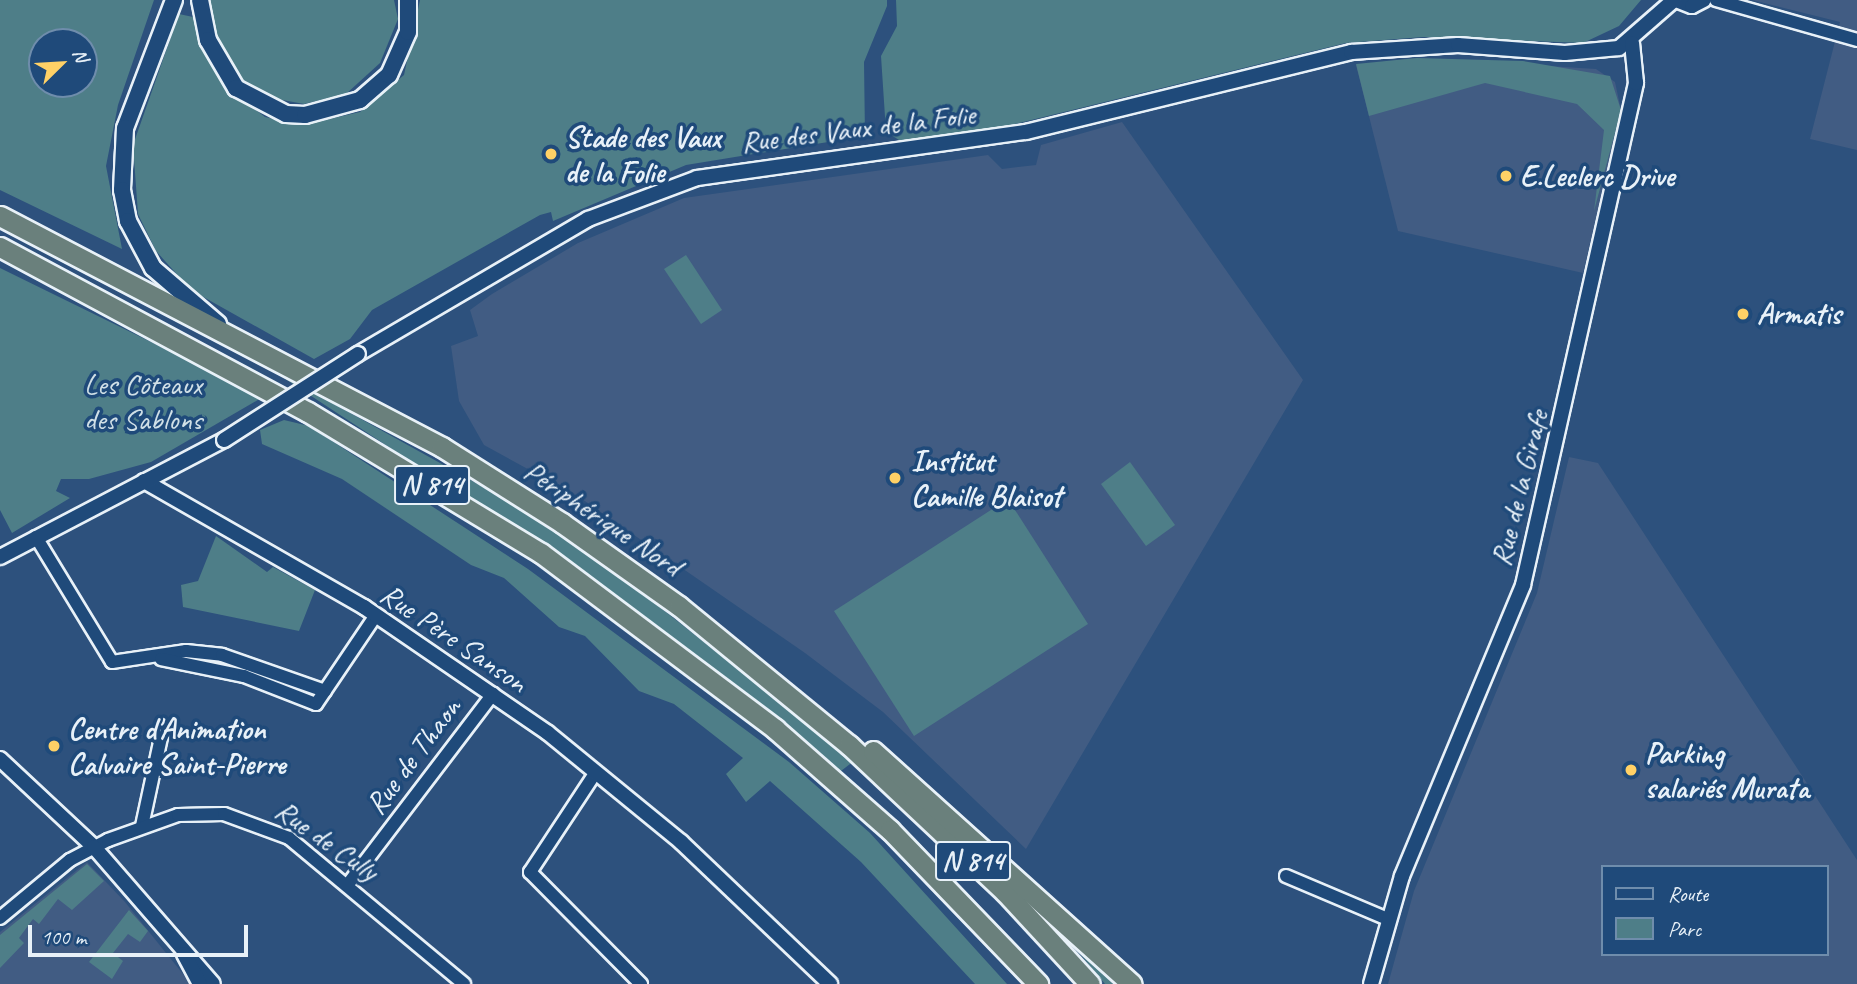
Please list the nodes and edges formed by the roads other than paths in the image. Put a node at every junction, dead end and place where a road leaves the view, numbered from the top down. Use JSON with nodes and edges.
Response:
{"nodes":[{"id":1,"x":174,"y":0,"type":"edge"},
{"id":2,"x":200,"y":0,"type":"edge"},
{"id":3,"x":408,"y":0,"type":"edge"},
{"id":4,"x":1675,"y":0,"type":"edge"},
{"id":5,"x":1704,"y":0,"type":"edge"},
{"id":6,"x":1716,"y":0,"type":"edge"},
{"id":7,"x":1857,"y":40,"type":"edge"},
{"id":8,"x":1632,"y":43,"type":"junction"},
{"id":9,"x":0,"y":216,"type":"edge"},
{"id":10,"x":0,"y":247,"type":"edge"},
{"id":11,"x":233,"y":337,"type":"junction"},
{"id":12,"x":144,"y":481,"type":"junction"},
{"id":13,"x":36,"y":537,"type":"junction"},
{"id":14,"x":0,"y":557,"type":"edge"},
{"id":15,"x":376,"y":615,"type":"junction"},
{"id":16,"x":493,"y":694,"type":"junction"},
{"id":17,"x":161,"y":737,"type":"dead end"},
{"id":18,"x":849,"y":745,"type":"junction"},
{"id":19,"x":0,"y":759,"type":"edge"},
{"id":20,"x":596,"y":772,"type":"junction"},
{"id":21,"x":142,"y":826,"type":"junction"},
{"id":22,"x":94,"y":847,"type":"junction"},
{"id":23,"x":1286,"y":876,"type":"dead end"},
{"id":24,"x":349,"y":883,"type":"junction"},
{"id":25,"x":950,"y":892,"type":"junction"},
{"id":26,"x":0,"y":918,"type":"edge"},
{"id":27,"x":1388,"y":919,"type":"junction"},
{"id":28,"x":184,"y":954,"type":"junction"},
{"id":29,"x":200,"y":984,"type":"edge"},
{"id":30,"x":213,"y":984,"type":"edge"},
{"id":31,"x":464,"y":984,"type":"edge"},
{"id":32,"x":641,"y":984,"type":"edge"},
{"id":33,"x":830,"y":984,"type":"edge"},
{"id":34,"x":1021,"y":984,"type":"edge"},
{"id":35,"x":1038,"y":984,"type":"edge"},
{"id":36,"x":1090,"y":984,"type":"edge"},
{"id":37,"x":1132,"y":984,"type":"edge"},
{"id":38,"x":1371,"y":984,"type":"edge"}],
"edges":[{"from":1,"to":11,"type":"main road"},
{"from":2,"to":3,"type":"main road"},
{"from":4,"to":5,"type":"street"},
{"from":4,"to":8,"type":"street"},
{"from":6,"to":7,"type":"street"},
{"from":8,"to":12,"type":"street","name":"Rue des Vaux de la Folie","bridge":true},
{"from":8,"to":27,"type":"street","name":"Rue de la Girafe"},
{"from":9,"to":11,"type":"highway","name":"Périphérique Nord","number":"N 814"},
{"from":10,"to":25,"type":"highway","number":"N 814"},
{"from":11,"to":18,"type":"highway","name":"Périphérique Nord","number":"N 814"},
{"from":12,"to":13,"type":"street"},
{"from":12,"to":15,"type":"street","name":"Rue Père Sanson"},
{"from":13,"to":14,"type":"street"},
{"from":13,"to":15,"type":"street"},
{"from":15,"to":16,"type":"street","name":"Rue Père Sanson"},
{"from":16,"to":20,"type":"street","name":"Rue Père Sanson"},
{"from":16,"to":24,"type":"street","name":"Rue de Thaon"},
{"from":17,"to":21,"type":"street"},
{"from":18,"to":36,"type":"highway","name":"Périphérique Nord","number":"N 814"},
{"from":18,"to":37,"type":"highway"},
{"from":19,"to":22,"type":"street"},
{"from":20,"to":32,"type":"street"},
{"from":20,"to":33,"type":"street","name":"Rue Père Sanson"},
{"from":21,"to":22,"type":"street","name":"Rue de Cully"},
{"from":21,"to":24,"type":"street","name":"Rue de Cully"},
{"from":22,"to":26,"type":"street","name":"Rue de Cully"},
{"from":22,"to":28,"type":"street"},
{"from":23,"to":27,"type":"street"},
{"from":24,"to":31,"type":"street","name":"Rue de Cully"},
{"from":25,"to":34,"type":"highway"},
{"from":25,"to":35,"type":"highway","number":"N 814"},
{"from":27,"to":38,"type":"street","name":"Rue de la Girafe"},
{"from":28,"to":29,"type":"street"},
{"from":28,"to":30,"type":"street"}]}
